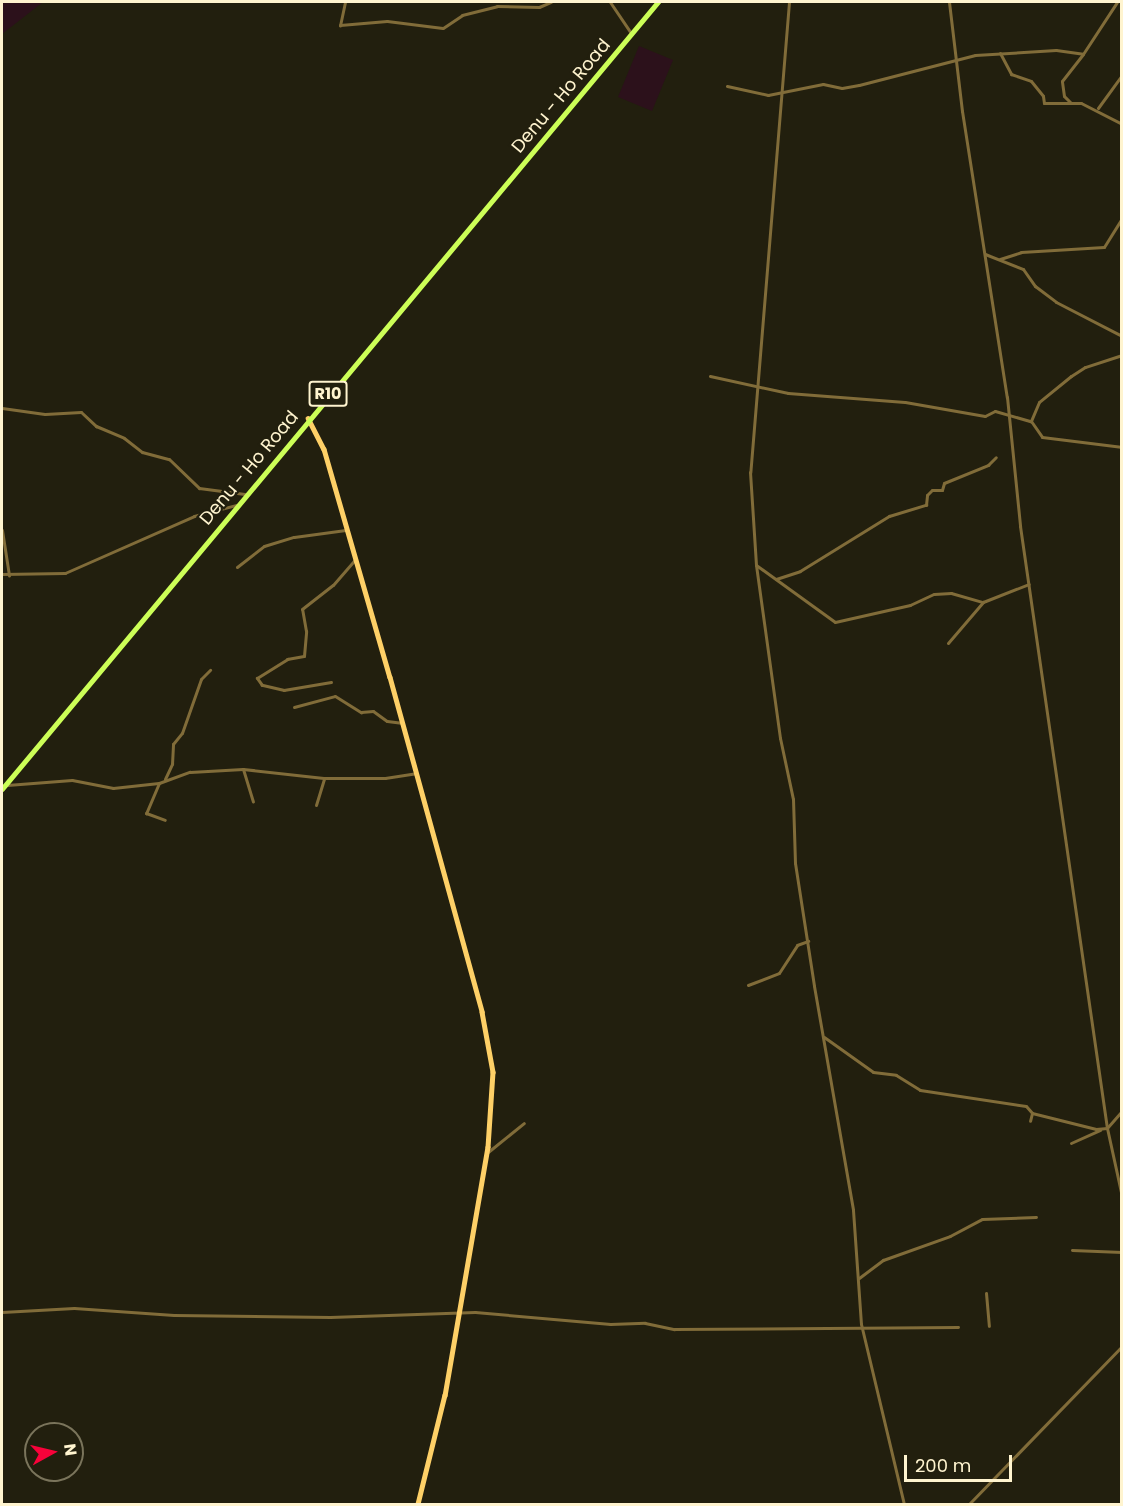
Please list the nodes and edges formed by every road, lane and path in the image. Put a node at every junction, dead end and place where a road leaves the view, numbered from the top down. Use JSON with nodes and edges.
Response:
{"nodes":[{"id":1,"x":345,"y":2,"type":"edge"},
{"id":2,"x":551,"y":2,"type":"edge"},
{"id":3,"x":610,"y":2,"type":"edge"},
{"id":4,"x":658,"y":2,"type":"edge"},
{"id":5,"x":789,"y":2,"type":"edge"},
{"id":6,"x":949,"y":2,"type":"edge"},
{"id":7,"x":1117,"y":2,"type":"edge"},
{"id":8,"x":631,"y":33,"type":"junction"},
{"id":9,"x":1000,"y":54,"type":"junction"},
{"id":10,"x":1083,"y":54,"type":"junction"},
{"id":11,"x":957,"y":60,"type":"junction"},
{"id":12,"x":1122,"y":75,"type":"edge"},
{"id":13,"x":727,"y":86,"type":"dead end"},
{"id":14,"x":779,"y":92,"type":"junction"},
{"id":15,"x":1071,"y":103,"type":"junction"},
{"id":16,"x":1098,"y":108,"type":"junction"},
{"id":17,"x":1122,"y":124,"type":"edge"},
{"id":18,"x":1122,"y":218,"type":"edge"},
{"id":19,"x":985,"y":254,"type":"junction"},
{"id":20,"x":998,"y":260,"type":"junction"},
{"id":21,"x":1122,"y":336,"type":"edge"},
{"id":22,"x":1122,"y":355,"type":"edge"},
{"id":23,"x":710,"y":376,"type":"dead end"},
{"id":24,"x":759,"y":387,"type":"junction"},
{"id":25,"x":2,"y":408,"type":"edge"},
{"id":26,"x":1009,"y":414,"type":"junction"},
{"id":27,"x":308,"y":418,"type":"junction"},
{"id":28,"x":1031,"y":421,"type":"junction"},
{"id":29,"x":1122,"y":447,"type":"edge"},
{"id":30,"x":996,"y":457,"type":"dead end"},
{"id":31,"x":245,"y":494,"type":"junction"},
{"id":32,"x":236,"y":505,"type":"junction"},
{"id":33,"x":2,"y":530,"type":"edge"},
{"id":34,"x":346,"y":530,"type":"junction"},
{"id":35,"x":354,"y":560,"type":"junction"},
{"id":36,"x":756,"y":565,"type":"junction"},
{"id":37,"x":237,"y":567,"type":"dead end"},
{"id":38,"x":2,"y":574,"type":"edge"},
{"id":39,"x":9,"y":575,"type":"junction"},
{"id":40,"x":775,"y":579,"type":"junction"},
{"id":41,"x":1029,"y":584,"type":"junction"},
{"id":42,"x":982,"y":602,"type":"junction"},
{"id":43,"x":948,"y":643,"type":"dead end"},
{"id":44,"x":210,"y":670,"type":"dead end"},
{"id":45,"x":331,"y":682,"type":"dead end"},
{"id":46,"x":294,"y":707,"type":"dead end"},
{"id":47,"x":403,"y":723,"type":"junction"},
{"id":48,"x":1122,"y":757,"type":"edge"},
{"id":49,"x":243,"y":769,"type":"junction"},
{"id":50,"x":1122,"y":772,"type":"edge"},
{"id":51,"x":416,"y":773,"type":"junction"},
{"id":52,"x":324,"y":778,"type":"junction"},
{"id":53,"x":161,"y":782,"type":"junction"},
{"id":54,"x":3,"y":787,"type":"edge"},
{"id":55,"x":253,"y":802,"type":"dead end"},
{"id":56,"x":316,"y":805,"type":"dead end"},
{"id":57,"x":165,"y":820,"type":"dead end"},
{"id":58,"x":808,"y":941,"type":"junction"},
{"id":59,"x":748,"y":985,"type":"dead end"},
{"id":60,"x":822,"y":1036,"type":"junction"},
{"id":61,"x":1122,"y":1111,"type":"edge"},
{"id":62,"x":1032,"y":1113,"type":"junction"},
{"id":63,"x":1030,"y":1121,"type":"dead end"},
{"id":64,"x":524,"y":1123,"type":"dead end"},
{"id":65,"x":1107,"y":1128,"type":"junction"},
{"id":66,"x":1101,"y":1129,"type":"junction"},
{"id":67,"x":1071,"y":1143,"type":"dead end"},
{"id":68,"x":487,"y":1153,"type":"junction"},
{"id":69,"x":1122,"y":1197,"type":"edge"},
{"id":70,"x":1036,"y":1217,"type":"dead end"},
{"id":71,"x":1072,"y":1250,"type":"dead end"},
{"id":72,"x":1122,"y":1252,"type":"edge"},
{"id":73,"x":859,"y":1278,"type":"junction"},
{"id":74,"x":986,"y":1293,"type":"dead end"},
{"id":75,"x":2,"y":1312,"type":"edge"},
{"id":76,"x":459,"y":1313,"type":"junction"},
{"id":77,"x":989,"y":1326,"type":"dead end"},
{"id":78,"x":958,"y":1327,"type":"dead end"},
{"id":79,"x":862,"y":1328,"type":"junction"},
{"id":80,"x":1122,"y":1346,"type":"edge"},
{"id":81,"x":418,"y":1504,"type":"edge"},
{"id":82,"x":904,"y":1504,"type":"edge"},
{"id":83,"x":969,"y":1504,"type":"edge"}],
"edges":[{"from":1,"to":2,"type":"street"},
{"from":3,"to":8,"type":"street"},
{"from":4,"to":8,"type":"main road","name":"Denu - Ho Road","number":"R10"},
{"from":5,"to":14,"type":"street"},
{"from":6,"to":11,"type":"street"},
{"from":7,"to":10,"type":"street"},
{"from":8,"to":27,"type":"main road","name":"Denu - Ho Road","number":"R10"},
{"from":9,"to":10,"type":"street"},
{"from":9,"to":11,"type":"street"},
{"from":9,"to":15,"type":"street"},
{"from":10,"to":15,"type":"street"},
{"from":11,"to":14,"type":"street"},
{"from":11,"to":19,"type":"street"},
{"from":12,"to":16,"type":"street"},
{"from":13,"to":14,"type":"street"},
{"from":14,"to":24,"type":"street"},
{"from":15,"to":16,"type":"street"},
{"from":16,"to":17,"type":"street"},
{"from":18,"to":20,"type":"street"},
{"from":19,"to":20,"type":"street"},
{"from":19,"to":26,"type":"street"},
{"from":20,"to":21,"type":"street"},
{"from":22,"to":28,"type":"street"},
{"from":23,"to":24,"type":"street"},
{"from":24,"to":26,"type":"street"},
{"from":24,"to":36,"type":"street"},
{"from":25,"to":31,"type":"street"},
{"from":26,"to":28,"type":"street"},
{"from":26,"to":41,"type":"street"},
{"from":27,"to":31,"type":"main road","name":"Denu - Ho Road","number":"R10"},
{"from":27,"to":34,"type":"street"},
{"from":28,"to":29,"type":"street"},
{"from":30,"to":40,"type":"street"},
{"from":31,"to":32,"type":"main road","name":"Denu - Ho Road","number":"R10"},
{"from":32,"to":39,"type":"street"},
{"from":32,"to":54,"type":"main road","name":"Denu - Ho Road","number":"R10"},
{"from":33,"to":39,"type":"street"},
{"from":34,"to":35,"type":"street"},
{"from":34,"to":37,"type":"street"},
{"from":35,"to":45,"type":"street"},
{"from":35,"to":47,"type":"street"},
{"from":36,"to":40,"type":"street"},
{"from":36,"to":58,"type":"street"},
{"from":38,"to":39,"type":"street"},
{"from":40,"to":42,"type":"street"},
{"from":41,"to":42,"type":"street"},
{"from":41,"to":65,"type":"street"},
{"from":42,"to":43,"type":"street"},
{"from":44,"to":53,"type":"street"},
{"from":46,"to":47,"type":"street"},
{"from":47,"to":51,"type":"street"},
{"from":48,"to":50,"type":"street"},
{"from":49,"to":52,"type":"street"},
{"from":49,"to":53,"type":"street"},
{"from":49,"to":55,"type":"street"},
{"from":51,"to":52,"type":"street"},
{"from":51,"to":68,"type":"street"},
{"from":52,"to":56,"type":"street"},
{"from":53,"to":54,"type":"street"},
{"from":53,"to":57,"type":"street"},
{"from":58,"to":59,"type":"street"},
{"from":58,"to":60,"type":"street"},
{"from":60,"to":62,"type":"street"},
{"from":60,"to":73,"type":"street"},
{"from":61,"to":65,"type":"street"},
{"from":62,"to":63,"type":"street"},
{"from":62,"to":66,"type":"street"},
{"from":64,"to":68,"type":"street"},
{"from":65,"to":66,"type":"street"},
{"from":65,"to":69,"type":"street"},
{"from":66,"to":67,"type":"street"},
{"from":68,"to":76,"type":"street"},
{"from":70,"to":73,"type":"street"},
{"from":71,"to":72,"type":"street"},
{"from":73,"to":79,"type":"street"},
{"from":74,"to":77,"type":"street"},
{"from":75,"to":76,"type":"street"},
{"from":76,"to":79,"type":"street"},
{"from":76,"to":81,"type":"street"},
{"from":78,"to":79,"type":"street"},
{"from":79,"to":82,"type":"street"},
{"from":80,"to":83,"type":"street"}]}
